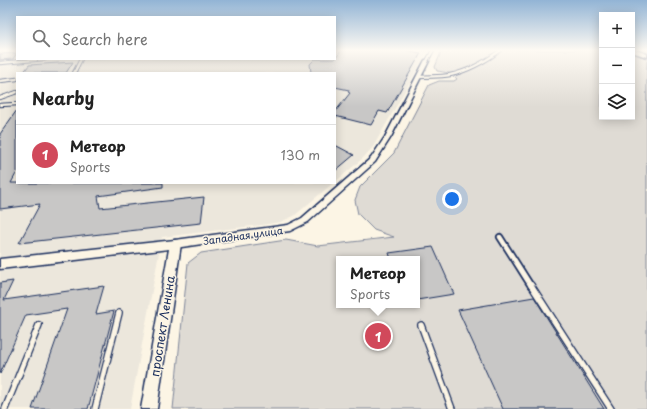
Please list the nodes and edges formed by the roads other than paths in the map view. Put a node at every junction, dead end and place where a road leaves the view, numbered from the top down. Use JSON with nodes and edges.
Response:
{"nodes":[{"id":1,"x":423,"y":69,"type":"edge"},
{"id":2,"x":466,"y":69,"type":"edge"},
{"id":3,"x":419,"y":76,"type":"junction"},
{"id":4,"x":16,"y":79,"type":"edge"},
{"id":5,"x":0,"y":81,"type":"edge"},
{"id":6,"x":16,"y":92,"type":"edge"},
{"id":7,"x":0,"y":98,"type":"edge"},
{"id":8,"x":16,"y":104,"type":"edge"},
{"id":9,"x":0,"y":105,"type":"edge"},
{"id":10,"x":500,"y":236,"type":"dead end"},
{"id":11,"x":175,"y":244,"type":"junction"},
{"id":12,"x":0,"y":264,"type":"edge"},
{"id":13,"x":119,"y":313,"type":"dead end"},
{"id":14,"x":39,"y":325,"type":"dead end"},
{"id":15,"x":421,"y":325,"type":"dead end"},
{"id":16,"x":5,"y":409,"type":"edge"},
{"id":17,"x":95,"y":409,"type":"edge"},
{"id":18,"x":149,"y":409,"type":"edge"},
{"id":19,"x":452,"y":409,"type":"edge"},
{"id":20,"x":611,"y":409,"type":"edge"}],
"edges":[{"from":1,"to":3,"type":"street","name":"Западная улица"},
{"from":2,"to":3,"type":"lane"},
{"from":3,"to":11,"type":"street","name":"Западная улица"},
{"from":4,"to":5,"type":"lane"},
{"from":6,"to":7,"type":"lane"},
{"from":8,"to":9,"type":"lane"},
{"from":10,"to":20,"type":"lane"},
{"from":11,"to":12,"type":"street","name":"Западная улица"},
{"from":11,"to":18,"type":"street","name":"проспект Ленина"},
{"from":13,"to":17,"type":"lane"},
{"from":14,"to":16,"type":"lane"},
{"from":15,"to":19,"type":"lane"}]}
